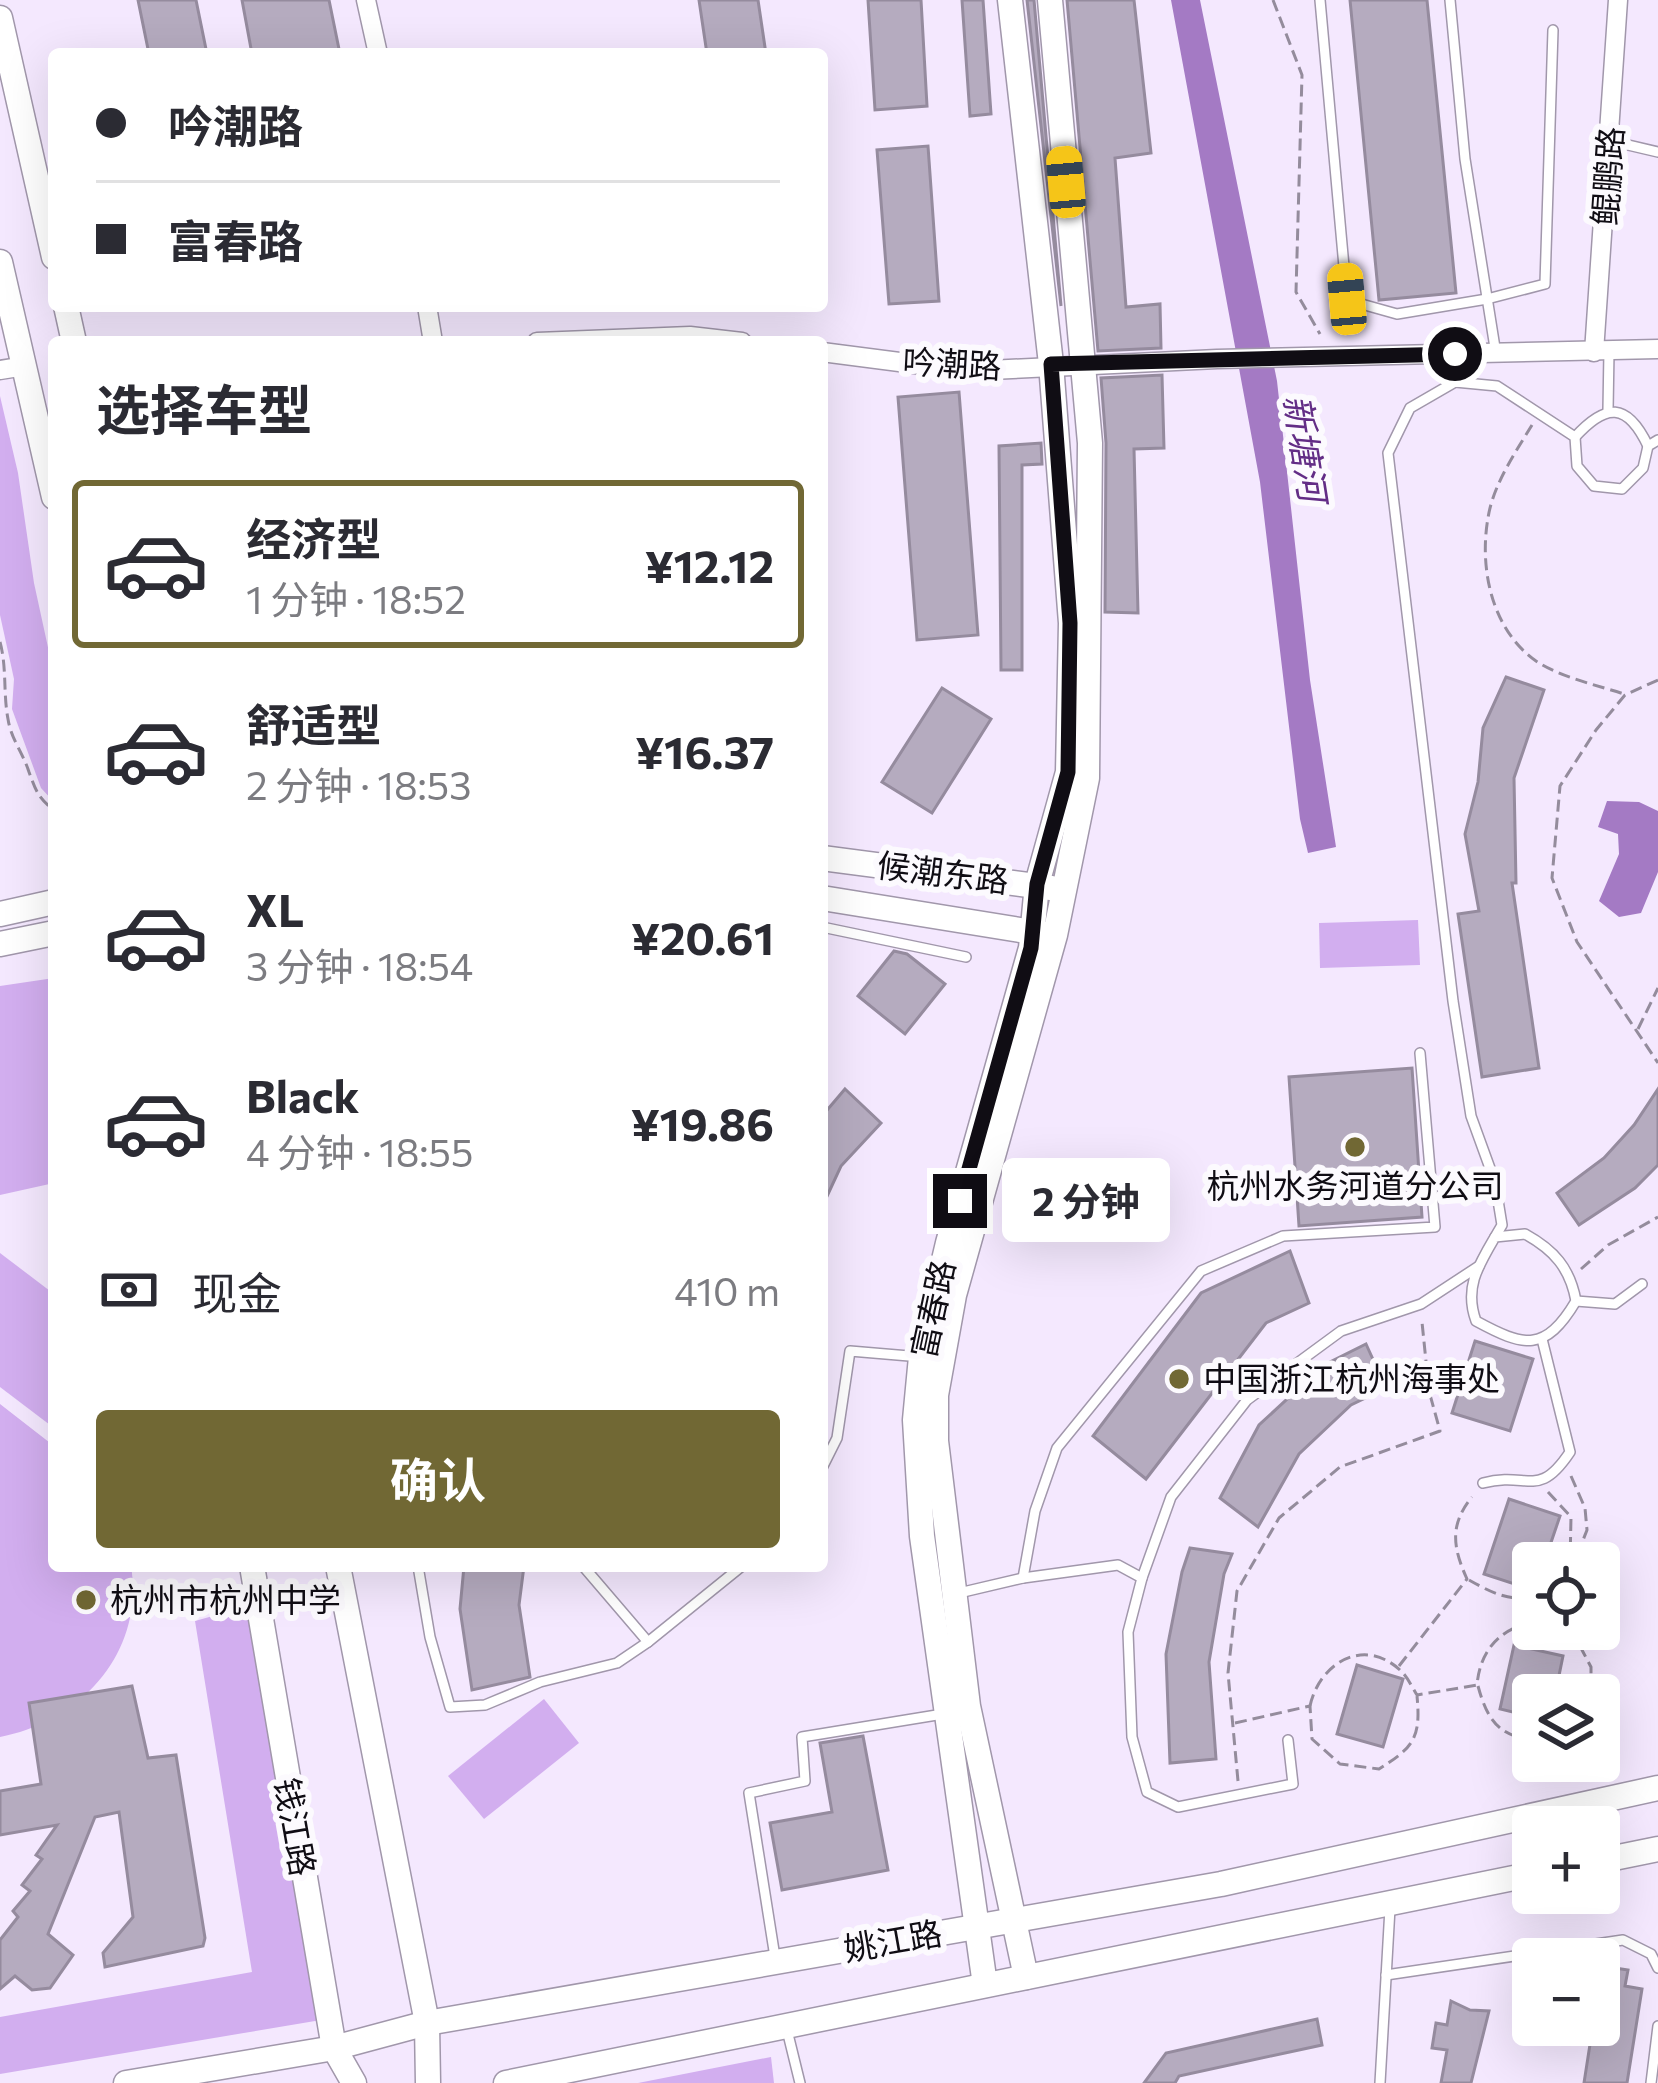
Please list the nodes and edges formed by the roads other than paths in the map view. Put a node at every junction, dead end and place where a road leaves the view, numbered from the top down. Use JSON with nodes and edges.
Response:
{"nodes":[{"id":1,"x":366,"y":0,"type":"edge"},
{"id":2,"x":1010,"y":0,"type":"edge"},
{"id":3,"x":1050,"y":0,"type":"edge"},
{"id":4,"x":1320,"y":0,"type":"edge"},
{"id":5,"x":1450,"y":0,"type":"edge"},
{"id":6,"x":1618,"y":0,"type":"edge"},
{"id":7,"x":0,"y":18,"type":"edge"},
{"id":8,"x":1553,"y":30,"type":"dead end"},
{"id":9,"x":376,"y":48,"type":"edge"},
{"id":10,"x":1611,"y":141,"type":"junction"},
{"id":11,"x":1658,"y":152,"type":"edge"},
{"id":12,"x":48,"y":230,"type":"edge"},
{"id":13,"x":0,"y":262,"type":"edge"},
{"id":14,"x":1487,"y":299,"type":"junction"},
{"id":15,"x":1658,"y":350,"type":"edge"},
{"id":16,"x":1601,"y":351,"type":"junction"},
{"id":17,"x":828,"y":353,"type":"edge"},
{"id":18,"x":1496,"y":354,"type":"junction"},
{"id":19,"x":1051,"y":364,"type":"junction"},
{"id":20,"x":1083,"y":364,"type":"junction"},
{"id":21,"x":12,"y":368,"type":"edge"},
{"id":22,"x":1608,"y":410,"type":"junction"},
{"id":23,"x":1575,"y":437,"type":"junction"},
{"id":24,"x":1653,"y":442,"type":"edge"},
{"id":25,"x":48,"y":479,"type":"edge"},
{"id":26,"x":828,"y":858,"type":"edge"},
{"id":27,"x":1037,"y":884,"type":"junction"},
{"id":28,"x":1064,"y":892,"type":"junction"},
{"id":29,"x":828,"y":899,"type":"edge"},
{"id":30,"x":48,"y":903,"type":"edge"},
{"id":31,"x":0,"y":914,"type":"edge"},
{"id":32,"x":828,"y":928,"type":"edge"},
{"id":33,"x":48,"y":934,"type":"edge"},
{"id":34,"x":1044,"y":934,"type":"junction"},
{"id":35,"x":0,"y":944,"type":"edge"},
{"id":36,"x":966,"y":957,"type":"dead end"},
{"id":37,"x":1420,"y":1053,"type":"dead end"},
{"id":38,"x":1495,"y":1237,"type":"junction"},
{"id":39,"x":1479,"y":1266,"type":"junction"},
{"id":40,"x":1642,"y":1284,"type":"dead end"},
{"id":41,"x":1576,"y":1300,"type":"junction"},
{"id":42,"x":1542,"y":1339,"type":"junction"},
{"id":43,"x":921,"y":1357,"type":"junction"},
{"id":44,"x":828,"y":1455,"type":"edge"},
{"id":45,"x":1483,"y":1483,"type":"road end"},
{"id":46,"x":253,"y":1572,"type":"edge"},
{"id":47,"x":339,"y":1572,"type":"edge"},
{"id":48,"x":419,"y":1572,"type":"edge"},
{"id":49,"x":588,"y":1572,"type":"edge"},
{"id":50,"x":735,"y":1572,"type":"edge"},
{"id":51,"x":1023,"y":1578,"type":"junction"},
{"id":52,"x":1142,"y":1578,"type":"junction"},
{"id":53,"x":942,"y":1596,"type":"junction"},
{"id":54,"x":648,"y":1642,"type":"junction"},
{"id":55,"x":947,"y":1714,"type":"junction"},
{"id":56,"x":1288,"y":1740,"type":"dead end"},
{"id":57,"x":1658,"y":1788,"type":"edge"},
{"id":58,"x":1658,"y":1849,"type":"edge"},
{"id":59,"x":1620,"y":1857,"type":"edge"},
{"id":60,"x":1512,"y":1878,"type":"edge"},
{"id":61,"x":1390,"y":1903,"type":"junction"},
{"id":62,"x":1016,"y":1920,"type":"junction"},
{"id":63,"x":976,"y":1927,"type":"junction"},
{"id":64,"x":776,"y":1962,"type":"junction"},
{"id":65,"x":1658,"y":1968,"type":"edge"},
{"id":66,"x":1386,"y":1975,"type":"junction"},
{"id":67,"x":1026,"y":1976,"type":"junction"},
{"id":68,"x":985,"y":1985,"type":"junction"},
{"id":69,"x":427,"y":2023,"type":"junction"},
{"id":70,"x":786,"y":2025,"type":"junction"},
{"id":71,"x":1658,"y":2026,"type":"edge"},
{"id":72,"x":334,"y":2048,"type":"junction"},
{"id":73,"x":126,"y":2083,"type":"edge"},
{"id":74,"x":354,"y":2083,"type":"edge"},
{"id":75,"x":428,"y":2083,"type":"edge"},
{"id":76,"x":506,"y":2083,"type":"edge"},
{"id":77,"x":800,"y":2083,"type":"edge"},
{"id":78,"x":1380,"y":2083,"type":"edge"},
{"id":79,"x":1651,"y":2083,"type":"edge"}],
"edges":[{"from":1,"to":9,"type":"street"},
{"from":2,"to":19,"type":"street","name":"富春路"},
{"from":3,"to":20,"type":"street","name":"富春路"},
{"from":4,"to":14,"type":"lane"},
{"from":5,"to":14,"type":"lane"},
{"from":6,"to":10,"type":"street","name":"鲲鹏路"},
{"from":7,"to":12,"type":"street"},
{"from":8,"to":14,"type":"lane"},
{"from":10,"to":11,"type":"lane"},
{"from":10,"to":16,"type":"street","name":"鲲鹏路"},
{"from":13,"to":21,"type":"street"},
{"from":14,"to":18,"type":"lane"},
{"from":15,"to":16,"type":"street","name":"吟潮路"},
{"from":16,"to":18,"type":"street","name":"吟潮路"},
{"from":16,"to":22,"type":"lane"},
{"from":17,"to":19,"type":"street","name":"吟潮路"},
{"from":18,"to":20,"type":"street","name":"吟潮路"},
{"from":19,"to":20,"type":"street","name":"吟潮路"},
{"from":19,"to":27,"type":"street","name":"富春路"},
{"from":20,"to":28,"type":"street","name":"富春路"},
{"from":21,"to":25,"type":"street"},
{"from":22,"to":23,"type":"lane"},
{"from":22,"to":24,"type":"lane"},
{"from":23,"to":24,"type":"lane"},
{"from":23,"to":38,"type":"lane"},
{"from":26,"to":27,"type":"street","name":"候潮东路"},
{"from":27,"to":28,"type":"street","name":"候潮东路"},
{"from":27,"to":34,"type":"street","name":"富春路"},
{"from":28,"to":34,"type":"street","name":"富春路"},
{"from":29,"to":34,"type":"street","name":"候潮东路"},
{"from":30,"to":31,"type":"street"},
{"from":32,"to":36,"type":"lane"},
{"from":33,"to":35,"type":"street"},
{"from":34,"to":43,"type":"street","name":"富春路"},
{"from":34,"to":53,"type":"street","name":"富春路"},
{"from":37,"to":51,"type":"lane"},
{"from":38,"to":39,"type":"lane"},
{"from":38,"to":41,"type":"lane"},
{"from":39,"to":42,"type":"lane"},
{"from":39,"to":52,"type":"lane"},
{"from":40,"to":41,"type":"lane"},
{"from":41,"to":42,"type":"lane"},
{"from":42,"to":45,"type":"lane"},
{"from":43,"to":44,"type":"lane"},
{"from":43,"to":53,"type":"street","name":"富春路"},
{"from":46,"to":72,"type":"street","name":"钱江路"},
{"from":47,"to":69,"type":"street"},
{"from":48,"to":54,"type":"lane"},
{"from":49,"to":54,"type":"lane"},
{"from":50,"to":54,"type":"lane"},
{"from":51,"to":52,"type":"lane"},
{"from":51,"to":53,"type":"lane"},
{"from":52,"to":56,"type":"lane"},
{"from":53,"to":55,"type":"street","name":"富春路"},
{"from":53,"to":62,"type":"street","name":"富春路"},
{"from":55,"to":63,"type":"street","name":"富春路"},
{"from":55,"to":64,"type":"lane"},
{"from":57,"to":62,"type":"street","name":"姚江路"},
{"from":58,"to":59,"type":"street"},
{"from":60,"to":61,"type":"street","name":"姚江路"},
{"from":61,"to":66,"type":"lane"},
{"from":61,"to":67,"type":"street","name":"姚江路"},
{"from":62,"to":63,"type":"street","name":"姚江路"},
{"from":62,"to":67,"type":"street","name":"富春路"},
{"from":63,"to":64,"type":"street","name":"姚江路"},
{"from":63,"to":68,"type":"street","name":"富春路"},
{"from":64,"to":69,"type":"street","name":"姚江路"},
{"from":65,"to":66,"type":"lane"},
{"from":66,"to":78,"type":"lane"},
{"from":67,"to":68,"type":"street","name":"姚江路"},
{"from":68,"to":70,"type":"street","name":"姚江路"},
{"from":69,"to":72,"type":"street","name":"姚江路"},
{"from":69,"to":75,"type":"street"},
{"from":70,"to":76,"type":"street","name":"姚江路"},
{"from":70,"to":77,"type":"lane"},
{"from":71,"to":79,"type":"lane"},
{"from":72,"to":73,"type":"street","name":"姚江路"},
{"from":72,"to":74,"type":"street","name":"钱江路"}]}
